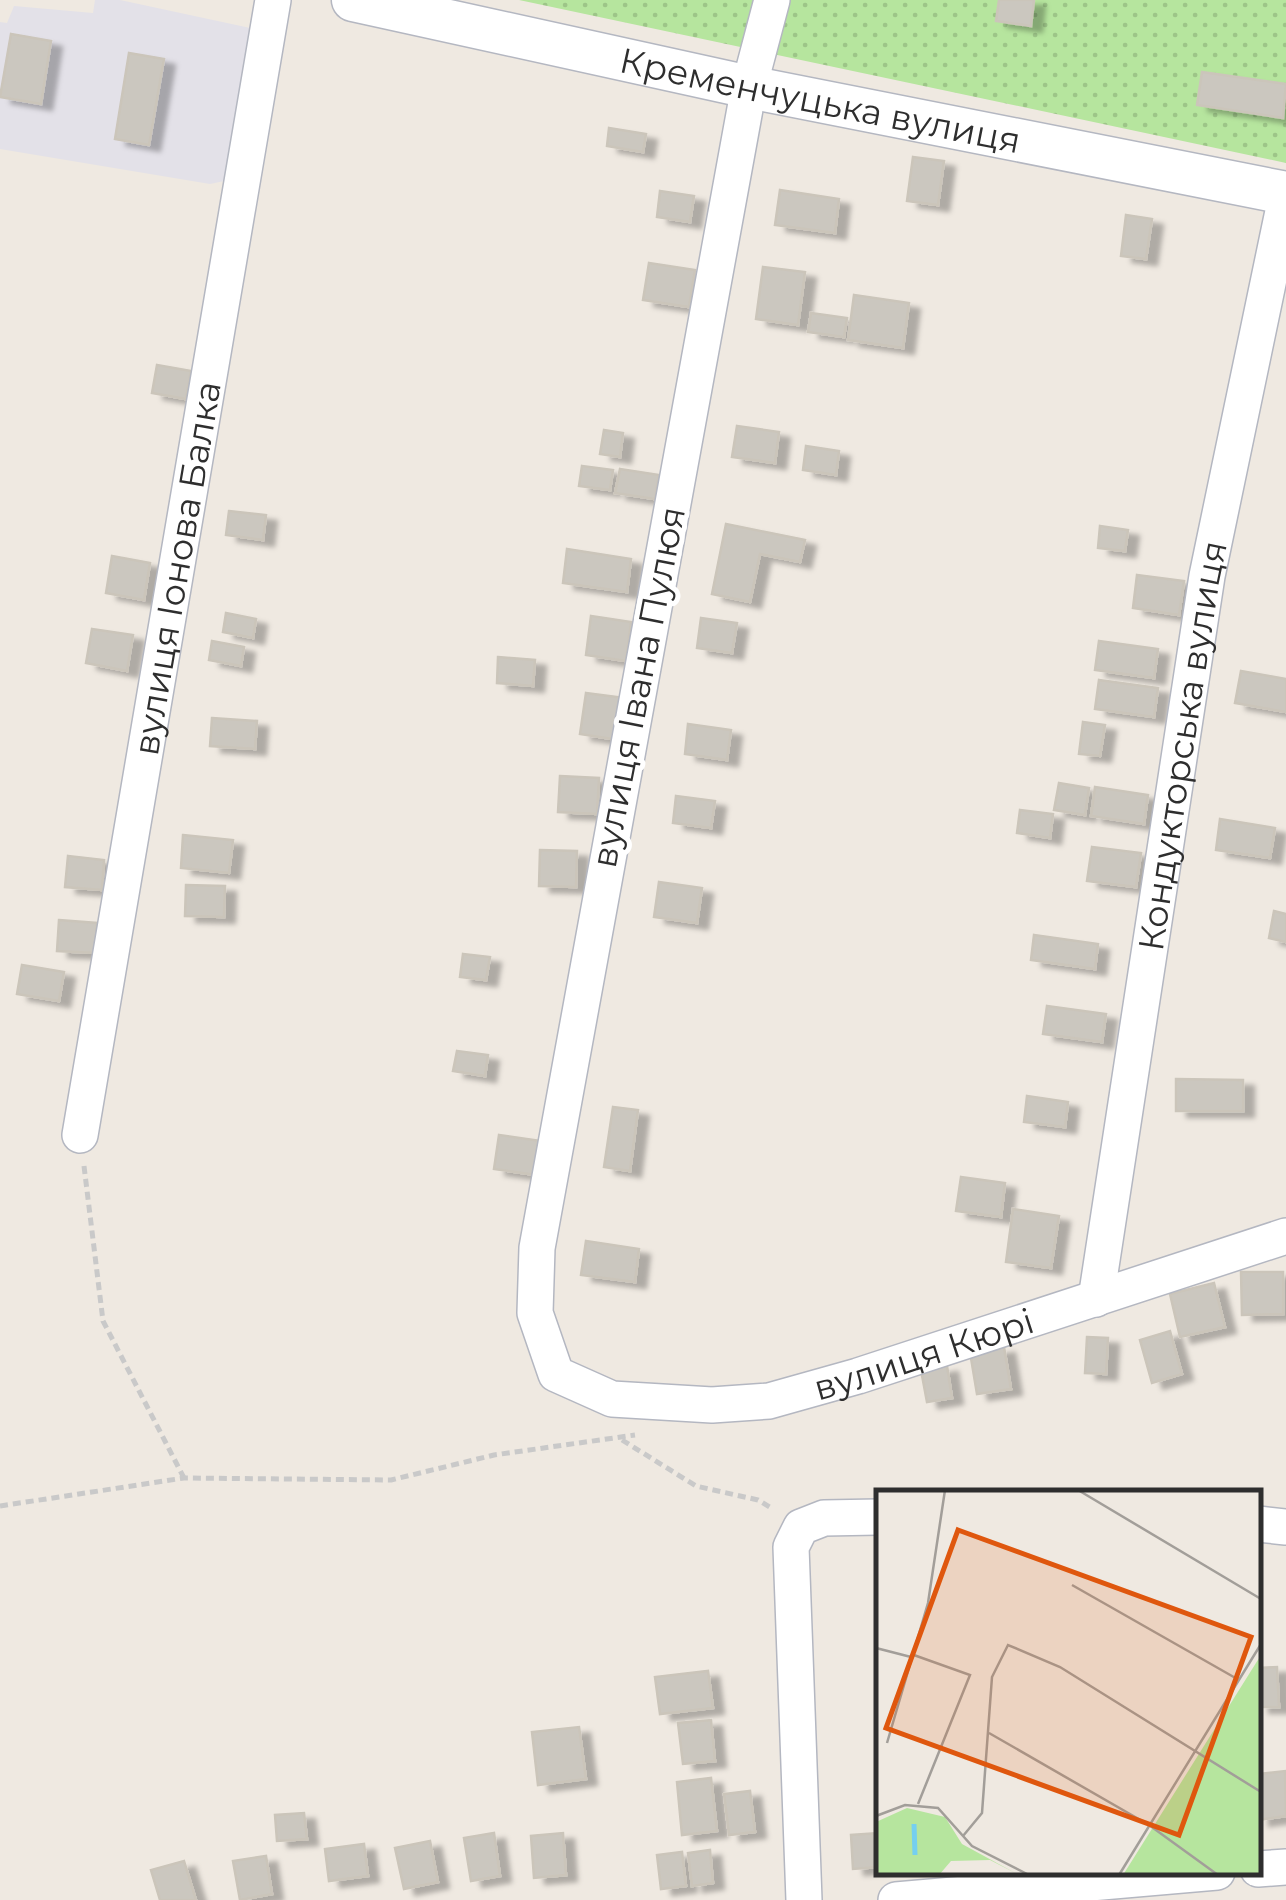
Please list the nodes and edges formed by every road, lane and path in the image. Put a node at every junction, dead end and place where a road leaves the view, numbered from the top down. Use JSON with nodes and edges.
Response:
{"nodes":[{"id":1,"x":273,"y":0,"type":"edge"},
{"id":2,"x":354,"y":0,"type":"edge"},
{"id":3,"x":772,"y":0,"type":"edge"},
{"id":4,"x":749,"y":87,"type":"junction"},
{"id":5,"x":1286,"y":195,"type":"edge"},
{"id":6,"x":80,"y":1135,"type":"joint"},
{"id":7,"x":1286,"y":1236,"type":"edge"},
{"id":8,"x":1096,"y":1299,"type":"junction"},
{"id":9,"x":556,"y":1374,"type":"joint"},
{"id":10,"x":640,"y":1433,"type":"dead end"},
{"id":11,"x":622,"y":1440,"type":"junction"},
{"id":12,"x":184,"y":1478,"type":"junction"},
{"id":13,"x":0,"y":1506,"type":"edge"},
{"id":14,"x":876,"y":1517,"type":"edge"},
{"id":15,"x":1261,"y":1524,"type":"edge"},
{"id":16,"x":802,"y":1527,"type":"junction"},
{"id":17,"x":1286,"y":1527,"type":"edge"},
{"id":18,"x":1286,"y":1867,"type":"edge"},
{"id":19,"x":1261,"y":1869,"type":"edge"},
{"id":20,"x":1184,"y":1875,"type":"edge"},
{"id":21,"x":804,"y":1900,"type":"edge"},
{"id":22,"x":896,"y":1900,"type":"edge"}],
"edges":[{"from":1,"to":6,"type":"street","name":"вулиця Іонова Балка"},
{"from":2,"to":4,"type":"street","name":"Кременчуцька вулиця"},
{"from":3,"to":4,"type":"street","name":"вулиця Івана Пулюя"},
{"from":4,"to":5,"type":"street","name":"Кременчуцька вулиця"},
{"from":4,"to":9,"type":"street","name":"вулиця Івана Пулюя"},
{"from":5,"to":8,"type":"street","name":"Кондукторська вулиця"},
{"from":6,"to":12,"type":"path"},
{"from":7,"to":8,"type":"street","name":"вулиця Кюрі"},
{"from":8,"to":9,"type":"street","name":"вулиця Кюрі"},
{"from":10,"to":11,"type":"path"},
{"from":11,"to":12,"type":"path"},
{"from":11,"to":16,"type":"path"},
{"from":12,"to":13,"type":"path"},
{"from":14,"to":16,"type":"street"},
{"from":15,"to":17,"type":"street"},
{"from":16,"to":21,"type":"street"},
{"from":18,"to":19,"type":"street"},
{"from":20,"to":22,"type":"street"}]}
